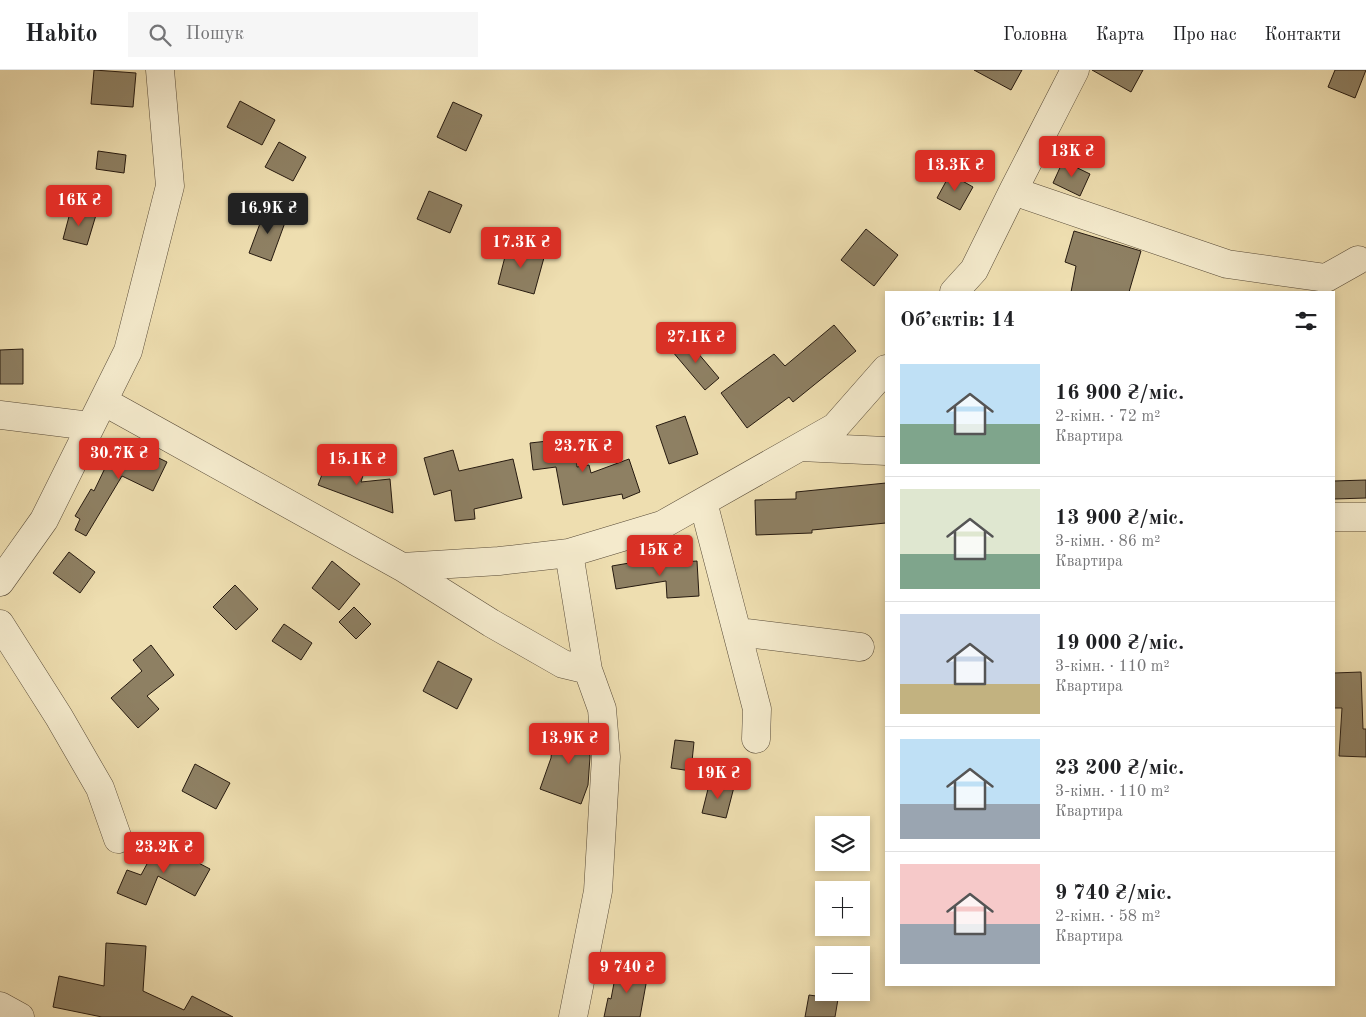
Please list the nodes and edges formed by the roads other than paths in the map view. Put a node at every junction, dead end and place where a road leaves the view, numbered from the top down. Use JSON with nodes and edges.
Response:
{"nodes":[{"id":1,"x":160,"y":70,"type":"edge"},
{"id":2,"x":1075,"y":70,"type":"edge"},
{"id":3,"x":1013,"y":191,"type":"junction"},
{"id":4,"x":1358,"y":260,"type":"dead end"},
{"id":5,"x":972,"y":281,"type":"edge"},
{"id":6,"x":956,"y":291,"type":"edge"},
{"id":7,"x":885,"y":370,"type":"edge"},
{"id":8,"x":103,"y":401,"type":"junction"},
{"id":9,"x":0,"y":415,"type":"edge"},
{"id":10,"x":90,"y":426,"type":"junction"},
{"id":11,"x":800,"y":447,"type":"junction"},
{"id":12,"x":885,"y":451,"type":"edge"},
{"id":13,"x":704,"y":502,"type":"junction"},
{"id":14,"x":1335,"y":517,"type":"edge"},
{"id":15,"x":1366,"y":517,"type":"edge"},
{"id":16,"x":569,"y":552,"type":"junction"},
{"id":17,"x":402,"y":567,"type":"junction"},
{"id":18,"x":0,"y":582,"type":"edge"},
{"id":19,"x":0,"y":624,"type":"edge"},
{"id":20,"x":738,"y":632,"type":"junction"},
{"id":21,"x":860,"y":647,"type":"dead end"},
{"id":22,"x":588,"y":670,"type":"junction"},
{"id":23,"x":756,"y":739,"type":"dead end"},
{"id":24,"x":118,"y":839,"type":"dead end"},
{"id":25,"x":0,"y":1006,"type":"edge"},
{"id":26,"x":20,"y":1017,"type":"edge"},
{"id":27,"x":573,"y":1017,"type":"edge"}],
"edges":[{"from":1,"to":8,"type":"street"},
{"from":2,"to":3,"type":"street"},
{"from":3,"to":4,"type":"street"},
{"from":3,"to":5,"type":"street"},
{"from":5,"to":6,"type":"street"},
{"from":7,"to":11,"type":"street"},
{"from":8,"to":10,"type":"street"},
{"from":8,"to":17,"type":"street"},
{"from":9,"to":10,"type":"street"},
{"from":10,"to":18,"type":"street"},
{"from":11,"to":12,"type":"street"},
{"from":11,"to":13,"type":"street"},
{"from":13,"to":16,"type":"street"},
{"from":13,"to":20,"type":"street"},
{"from":14,"to":15,"type":"street"},
{"from":16,"to":17,"type":"street"},
{"from":16,"to":22,"type":"street"},
{"from":17,"to":22,"type":"street"},
{"from":19,"to":24,"type":"street"},
{"from":20,"to":21,"type":"street"},
{"from":20,"to":23,"type":"street"},
{"from":22,"to":27,"type":"street"},
{"from":25,"to":26,"type":"street"}]}
